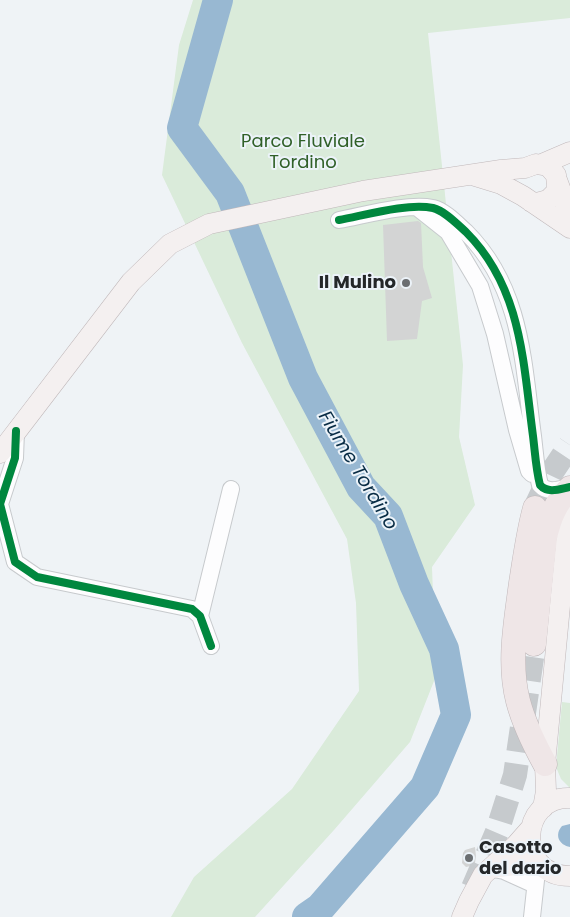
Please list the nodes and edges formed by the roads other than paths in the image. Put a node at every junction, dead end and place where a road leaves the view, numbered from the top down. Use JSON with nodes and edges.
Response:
{"nodes":[{"id":1,"x":570,"y":152,"type":"edge"},
{"id":2,"x":545,"y":172,"type":"junction"},
{"id":3,"x":471,"y":175,"type":"junction"},
{"id":4,"x":527,"y":199,"type":"junction"},
{"id":5,"x":416,"y":206,"type":"junction"},
{"id":6,"x":570,"y":215,"type":"edge"},
{"id":7,"x":340,"y":220,"type":"dead end"},
{"id":8,"x":570,"y":228,"type":"edge"},
{"id":9,"x":16,"y":431,"type":"junction"},
{"id":10,"x":0,"y":453,"type":"edge"},
{"id":11,"x":538,"y":479,"type":"junction"},
{"id":12,"x":570,"y":487,"type":"edge"},
{"id":13,"x":231,"y":489,"type":"dead end"},
{"id":14,"x":570,"y":500,"type":"edge"},
{"id":15,"x":535,"y":508,"type":"tunnel mouth"},
{"id":16,"x":200,"y":616,"type":"junction"},
{"id":17,"x":534,"y":644,"type":"tunnel mouth"},
{"id":18,"x":212,"y":646,"type":"dead end"},
{"id":19,"x":545,"y":769,"type":"junction"},
{"id":20,"x":568,"y":798,"type":"edge"},
{"id":21,"x":543,"y":808,"type":"junction"},
{"id":22,"x":530,"y":829,"type":"junction"},
{"id":23,"x":538,"y":862,"type":"junction"},
{"id":24,"x":491,"y":868,"type":"junction"},
{"id":25,"x":570,"y":876,"type":"edge"},
{"id":26,"x":535,"y":885,"type":"junction"},
{"id":27,"x":462,"y":917,"type":"edge"},
{"id":28,"x":532,"y":917,"type":"edge"}],
"edges":[{"from":1,"to":2,"type":"main road"},
{"from":2,"to":3,"type":"main road"},
{"from":2,"to":4,"type":"main road"},
{"from":2,"to":4,"type":"main road"},
{"from":2,"to":6,"type":"main road"},
{"from":3,"to":4,"type":"main road"},
{"from":3,"to":9,"type":"main road"},
{"from":4,"to":8,"type":"main road"},
{"from":5,"to":7,"type":"street"},
{"from":5,"to":11,"type":"street"},
{"from":5,"to":11,"type":"street"},
{"from":9,"to":10,"type":"main road"},
{"from":9,"to":16,"type":"street"},
{"from":11,"to":12,"type":"street"},
{"from":12,"to":17,"type":"highway"},
{"from":13,"to":16,"type":"street"},
{"from":14,"to":19,"type":"main road"},
{"from":15,"to":19,"type":"highway"},
{"from":16,"to":18,"type":"street"},
{"from":19,"to":20,"type":"main road"},
{"from":19,"to":21,"type":"main road"},
{"from":20,"to":21,"type":"main road"},
{"from":21,"to":22,"type":"main road"},
{"from":22,"to":23,"type":"main road"},
{"from":22,"to":24,"type":"main road"},
{"from":23,"to":24,"type":"main road"},
{"from":23,"to":25,"type":"main road"},
{"from":23,"to":26,"type":"street"},
{"from":24,"to":26,"type":"street"},
{"from":24,"to":27,"type":"main road"},
{"from":26,"to":28,"type":"street"}]}
